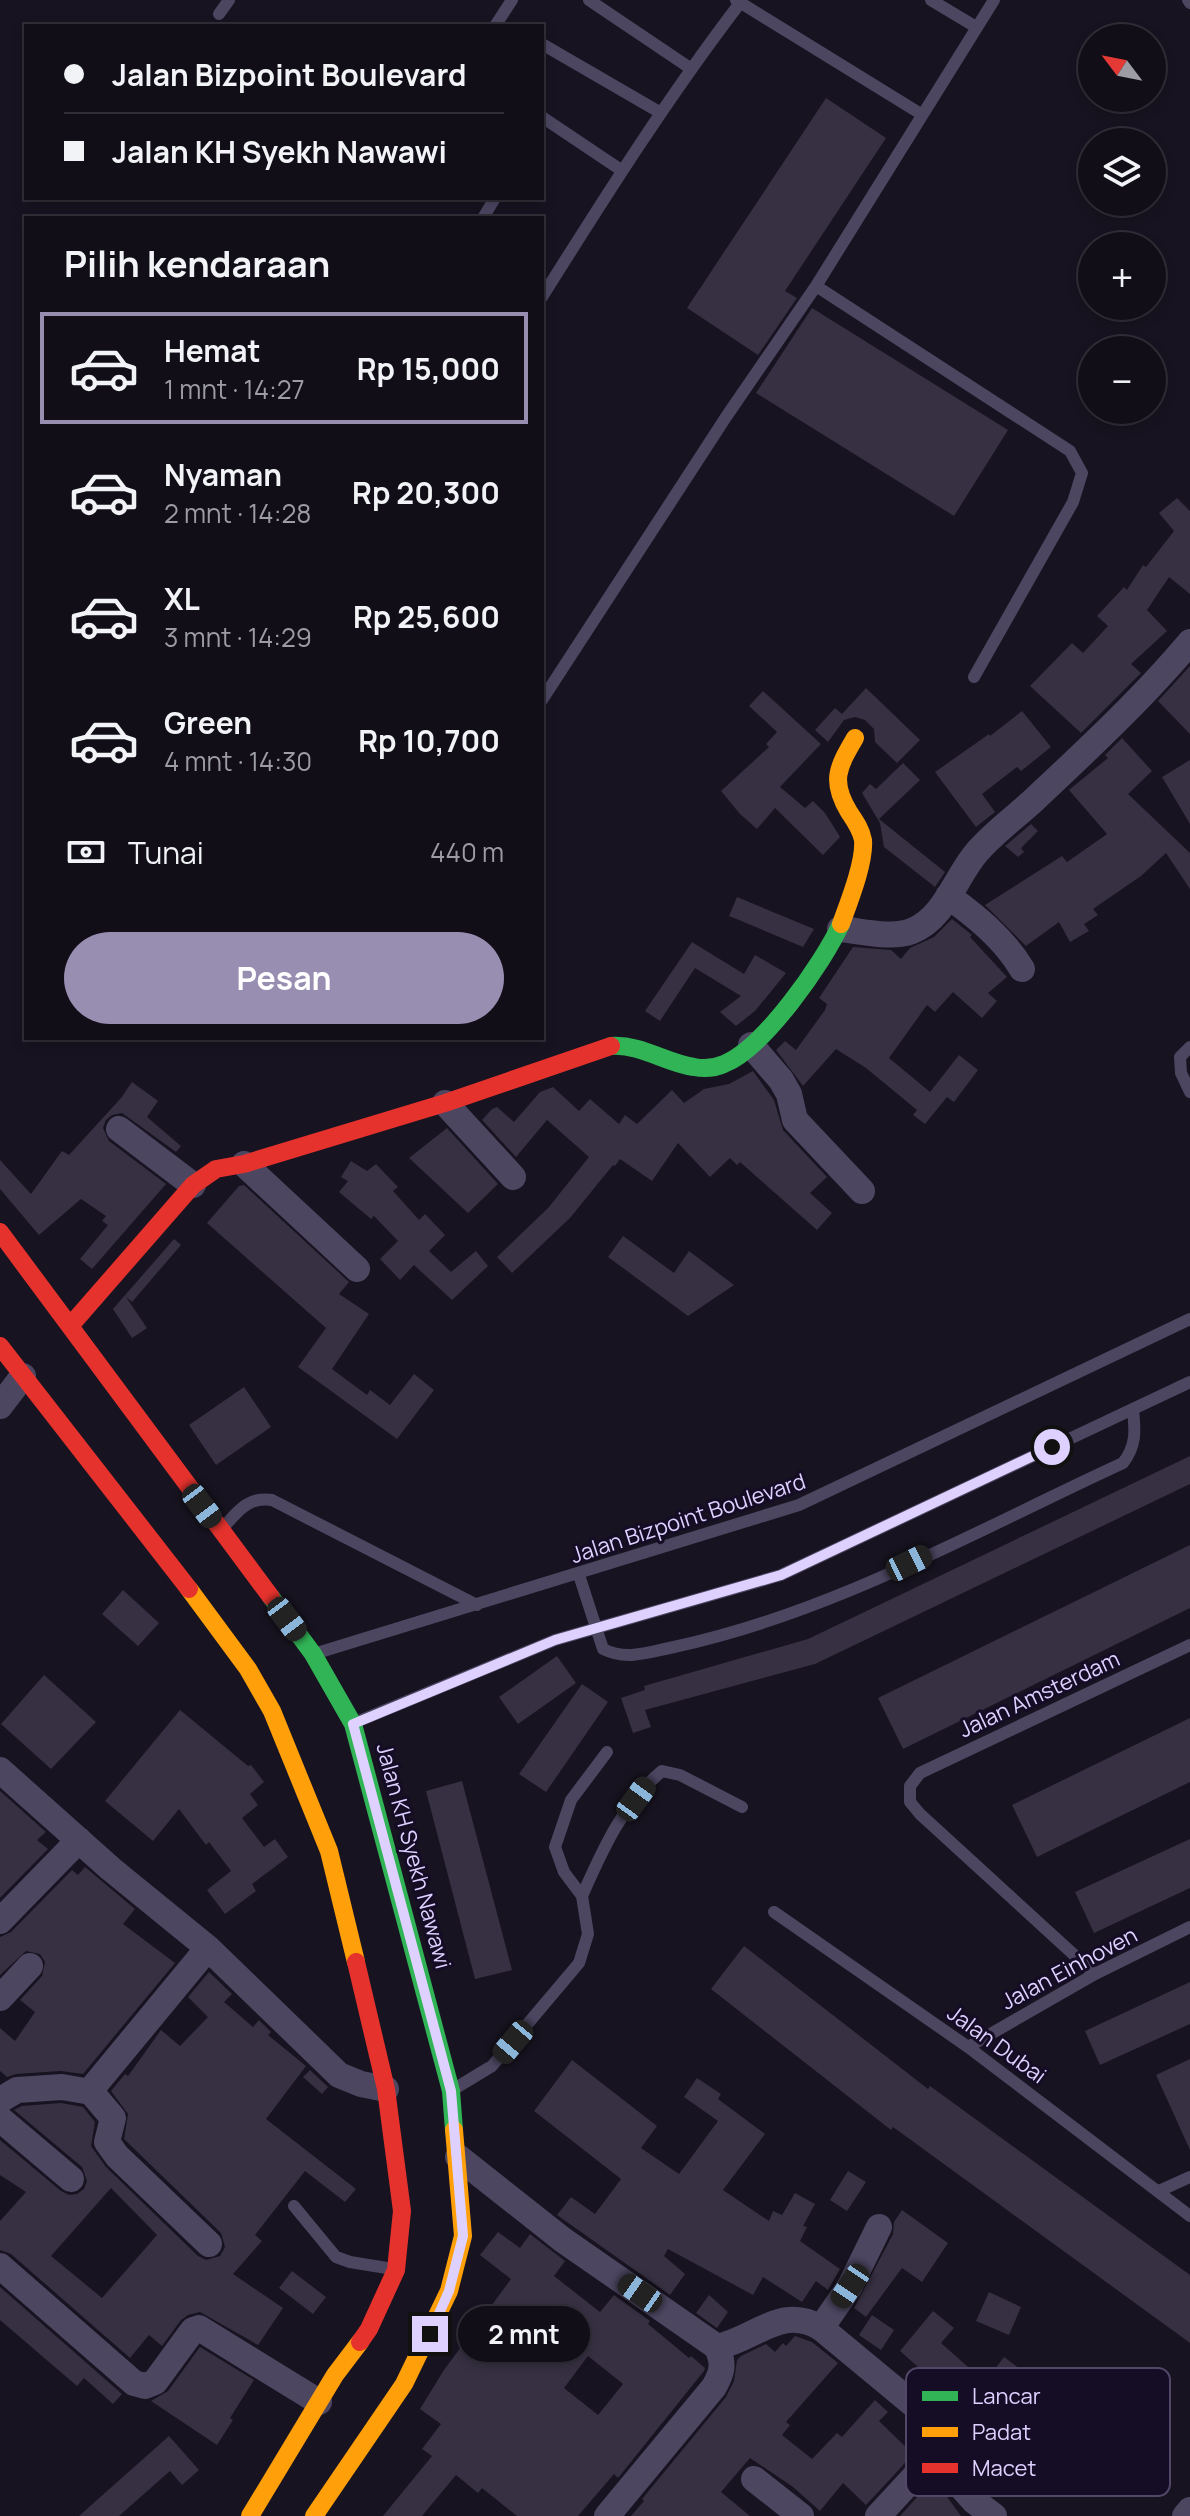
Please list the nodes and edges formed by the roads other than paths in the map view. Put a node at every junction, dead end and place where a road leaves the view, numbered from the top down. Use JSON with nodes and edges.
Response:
{"nodes":[{"id":1,"x":229,"y":0,"type":"edge"},
{"id":2,"x":512,"y":0,"type":"edge"},
{"id":3,"x":589,"y":0,"type":"edge"},
{"id":4,"x":931,"y":0,"type":"edge"},
{"id":5,"x":994,"y":0,"type":"edge"},
{"id":6,"x":738,"y":1,"type":"edge"},
{"id":7,"x":219,"y":14,"type":"dead end"},
{"id":8,"x":497,"y":22,"type":"edge"},
{"id":9,"x":976,"y":27,"type":"junction"},
{"id":10,"x":544,"y":45,"type":"edge"},
{"id":11,"x":690,"y":68,"type":"junction"},
{"id":12,"x":661,"y":113,"type":"junction"},
{"id":13,"x":921,"y":114,"type":"junction"},
{"id":14,"x":544,"y":118,"type":"edge"},
{"id":15,"x":621,"y":170,"type":"junction"},
{"id":16,"x":816,"y":286,"type":"junction"},
{"id":17,"x":544,"y":294,"type":"edge"},
{"id":18,"x":1190,"y":642,"type":"edge"},
{"id":19,"x":974,"y":677,"type":"dead end"},
{"id":20,"x":544,"y":697,"type":"edge"},
{"id":21,"x":855,"y":738,"type":"dead end"},
{"id":22,"x":948,"y":896,"type":"junction"},
{"id":23,"x":840,"y":929,"type":"junction"},
{"id":24,"x":1022,"y":969,"type":"dead end"},
{"id":25,"x":751,"y":1045,"type":"junction"},
{"id":26,"x":1190,"y":1047,"type":"edge"},
{"id":27,"x":1190,"y":1092,"type":"edge"},
{"id":28,"x":445,"y":1103,"type":"junction"},
{"id":29,"x":119,"y":1129,"type":"dead end"},
{"id":30,"x":244,"y":1164,"type":"junction"},
{"id":31,"x":513,"y":1177,"type":"dead end"},
{"id":32,"x":193,"y":1185,"type":"junction"},
{"id":33,"x":862,"y":1191,"type":"dead end"},
{"id":34,"x":0,"y":1232,"type":"edge"},
{"id":35,"x":357,"y":1269,"type":"dead end"},
{"id":36,"x":1190,"y":1319,"type":"edge"},
{"id":37,"x":70,"y":1326,"type":"junction"},
{"id":38,"x":0,"y":1346,"type":"edge"},
{"id":39,"x":23,"y":1376,"type":"junction"},
{"id":40,"x":1190,"y":1382,"type":"edge"},
{"id":41,"x":0,"y":1406,"type":"edge"},
{"id":42,"x":1133,"y":1409,"type":"junction"},
{"id":43,"x":221,"y":1531,"type":"junction"},
{"id":44,"x":579,"y":1575,"type":"junction"},
{"id":45,"x":477,"y":1605,"type":"junction"},
{"id":46,"x":595,"y":1629,"type":"junction"},
{"id":47,"x":1190,"y":1645,"type":"edge"},
{"id":48,"x":313,"y":1654,"type":"junction"},
{"id":49,"x":353,"y":1724,"type":"junction"},
{"id":50,"x":607,"y":1752,"type":"dead end"},
{"id":51,"x":5,"y":1784,"type":"edge"},
{"id":52,"x":742,"y":1807,"type":"dead end"},
{"id":53,"x":79,"y":1840,"type":"junction"},
{"id":54,"x":582,"y":1896,"type":"junction"},
{"id":55,"x":774,"y":1912,"type":"dead end"},
{"id":56,"x":0,"y":1921,"type":"edge"},
{"id":57,"x":1190,"y":1927,"type":"edge"},
{"id":58,"x":208,"y":1948,"type":"junction"},
{"id":59,"x":30,"y":1966,"type":"dead end"},
{"id":60,"x":1095,"y":1974,"type":"junction"},
{"id":61,"x":0,"y":1998,"type":"edge"},
{"id":62,"x":968,"y":2047,"type":"junction"},
{"id":63,"x":386,"y":2089,"type":"junction"},
{"id":64,"x":451,"y":2091,"type":"junction"},
{"id":65,"x":91,"y":2092,"type":"junction"},
{"id":66,"x":0,"y":2100,"type":"edge"},
{"id":67,"x":0,"y":2119,"type":"edge"},
{"id":68,"x":458,"y":2157,"type":"junction"},
{"id":69,"x":1190,"y":2177,"type":"edge"},
{"id":70,"x":71,"y":2179,"type":"dead end"},
{"id":71,"x":1159,"y":2191,"type":"junction"},
{"id":72,"x":294,"y":2206,"type":"dead end"},
{"id":73,"x":1190,"y":2216,"type":"edge"},
{"id":74,"x":879,"y":2227,"type":"dead end"},
{"id":75,"x":209,"y":2244,"type":"dead end"},
{"id":76,"x":0,"y":2266,"type":"edge"},
{"id":77,"x":396,"y":2270,"type":"junction"},
{"id":78,"x":821,"y":2328,"type":"junction"},
{"id":79,"x":717,"y":2347,"type":"junction"},
{"id":80,"x":906,"y":2398,"type":"edge"},
{"id":81,"x":319,"y":2402,"type":"junction"},
{"id":82,"x":754,"y":2479,"type":"dead end"},
{"id":83,"x":906,"y":2486,"type":"edge"},
{"id":84,"x":970,"y":2496,"type":"edge"},
{"id":85,"x":1190,"y":2510,"type":"edge"},
{"id":86,"x":250,"y":2516,"type":"edge"},
{"id":87,"x":314,"y":2516,"type":"edge"},
{"id":88,"x":607,"y":2516,"type":"edge"},
{"id":89,"x":801,"y":2516,"type":"edge"},
{"id":90,"x":878,"y":2516,"type":"edge"},
{"id":91,"x":994,"y":2516,"type":"edge"},
{"id":92,"x":1185,"y":2516,"type":"edge"}],
"edges":[{"from":1,"to":7,"type":"lane"},
{"from":2,"to":8,"type":"lane"},
{"from":3,"to":11,"type":"lane"},
{"from":4,"to":9,"type":"lane"},
{"from":5,"to":9,"type":"lane"},
{"from":6,"to":11,"type":"lane"},
{"from":6,"to":13,"type":"lane"},
{"from":9,"to":13,"type":"lane"},
{"from":10,"to":12,"type":"lane"},
{"from":11,"to":12,"type":"lane"},
{"from":12,"to":15,"type":"lane"},
{"from":13,"to":16,"type":"lane"},
{"from":14,"to":15,"type":"lane"},
{"from":15,"to":17,"type":"lane"},
{"from":16,"to":19,"type":"lane"},
{"from":16,"to":20,"type":"lane"},
{"from":18,"to":22,"type":"street"},
{"from":21,"to":23,"type":"main road"},
{"from":22,"to":23,"type":"street"},
{"from":22,"to":24,"type":"street"},
{"from":23,"to":25,"type":"main road"},
{"from":25,"to":28,"type":"main road"},
{"from":25,"to":33,"type":"street"},
{"from":26,"to":27,"type":"lane"},
{"from":28,"to":30,"type":"main road"},
{"from":28,"to":31,"type":"street"},
{"from":29,"to":32,"type":"street"},
{"from":30,"to":32,"type":"main road"},
{"from":30,"to":35,"type":"street"},
{"from":32,"to":37,"type":"main road"},
{"from":34,"to":37,"type":"main road","name":"Jalan KH Syekh Nawawi"},
{"from":36,"to":44,"type":"lane","name":"Jalan Bizpoint Boulevard"},
{"from":37,"to":43,"type":"main road","name":"Jalan KH Syekh Nawawi"},
{"from":38,"to":39,"type":"main road"},
{"from":39,"to":41,"type":"street"},
{"from":39,"to":63,"type":"main road"},
{"from":40,"to":42,"type":"lane"},
{"from":42,"to":46,"type":"lane"},
{"from":42,"to":46,"type":"lane"},
{"from":43,"to":45,"type":"lane"},
{"from":43,"to":48,"type":"main road","name":"Jalan KH Syekh Nawawi"},
{"from":44,"to":45,"type":"lane","name":"Jalan Bizpoint Boulevard"},
{"from":44,"to":46,"type":"lane"},
{"from":45,"to":48,"type":"lane","name":"Jalan Bizpoint Boulevard"},
{"from":46,"to":49,"type":"lane"},
{"from":47,"to":60,"type":"lane","name":"Jalan Amsterdam"},
{"from":48,"to":49,"type":"main road","name":"Jalan KH Syekh Nawawi"},
{"from":49,"to":64,"type":"main road","name":"Jalan KH Syekh Nawawi"},
{"from":50,"to":54,"type":"lane"},
{"from":51,"to":53,"type":"street"},
{"from":52,"to":54,"type":"lane"},
{"from":53,"to":56,"type":"street"},
{"from":53,"to":58,"type":"street"},
{"from":54,"to":64,"type":"lane"},
{"from":55,"to":62,"type":"lane","name":"Jalan Dubai"},
{"from":57,"to":60,"type":"lane","name":"Jalan Einhoven"},
{"from":58,"to":63,"type":"street"},
{"from":58,"to":65,"type":"street"},
{"from":59,"to":61,"type":"street"},
{"from":60,"to":62,"type":"lane","name":"Jalan Einhoven"},
{"from":62,"to":71,"type":"lane","name":"Jalan Dubai"},
{"from":63,"to":77,"type":"main road"},
{"from":64,"to":68,"type":"main road","name":"Jalan KH Syekh Nawawi"},
{"from":65,"to":66,"type":"street"},
{"from":65,"to":75,"type":"street"},
{"from":67,"to":70,"type":"street"},
{"from":68,"to":79,"type":"street"},
{"from":68,"to":87,"type":"main road","name":"Jalan KH Syekh Nawawi"},
{"from":69,"to":71,"type":"lane"},
{"from":71,"to":73,"type":"lane","name":"Jalan Dubai"},
{"from":72,"to":77,"type":"lane"},
{"from":74,"to":78,"type":"street"},
{"from":76,"to":81,"type":"street"},
{"from":77,"to":81,"type":"main road"},
{"from":78,"to":79,"type":"street"},
{"from":78,"to":80,"type":"street"},
{"from":79,"to":88,"type":"street"},
{"from":81,"to":86,"type":"main road"},
{"from":82,"to":89,"type":"street"},
{"from":83,"to":90,"type":"street"},
{"from":84,"to":91,"type":"street"},
{"from":85,"to":92,"type":"street"}]}
